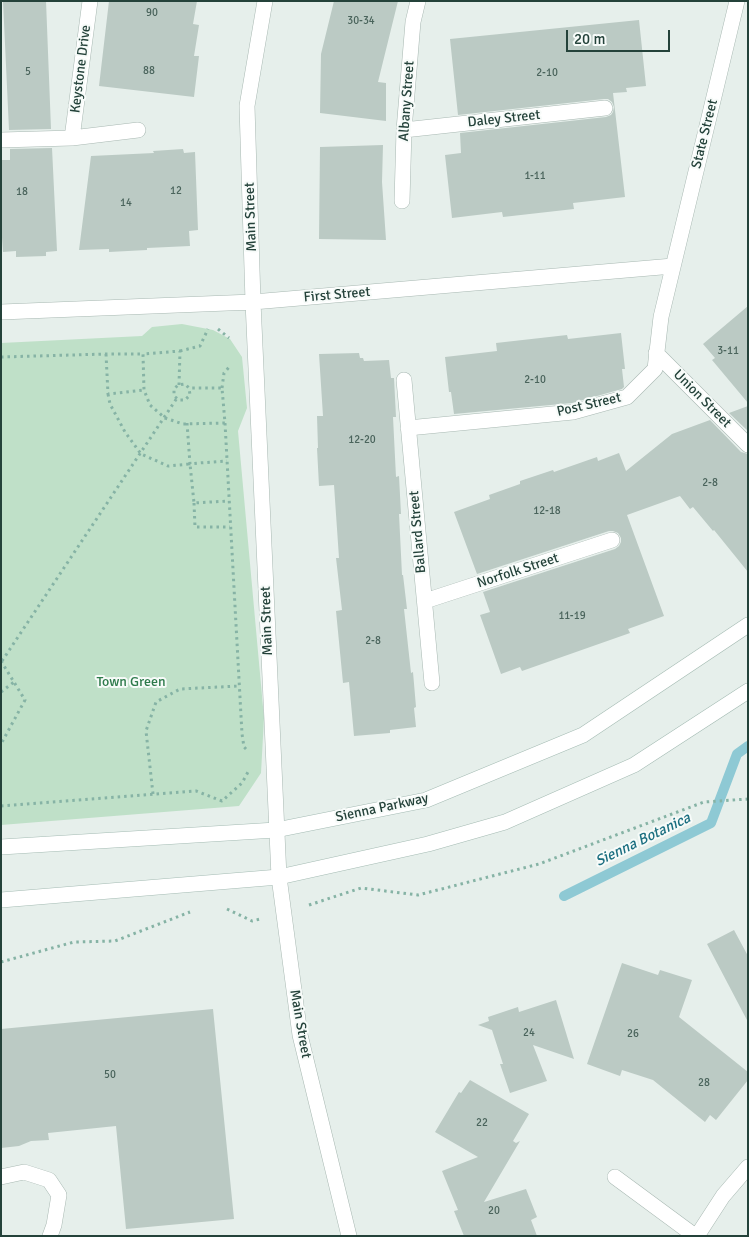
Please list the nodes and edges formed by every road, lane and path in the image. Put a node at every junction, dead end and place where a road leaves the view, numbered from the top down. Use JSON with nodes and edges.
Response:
{"nodes":[{"id":1,"x":90,"y":1,"type":"edge"},
{"id":2,"x":265,"y":1,"type":"edge"},
{"id":3,"x":418,"y":1,"type":"edge"},
{"id":4,"x":737,"y":1,"type":"edge"},
{"id":5,"x":605,"y":108,"type":"dead end"},
{"id":6,"x":138,"y":130,"type":"dead end"},
{"id":7,"x":404,"y":130,"type":"junction"},
{"id":8,"x":72,"y":138,"type":"junction"},
{"id":9,"x":1,"y":140,"type":"edge"},
{"id":10,"x":402,"y":201,"type":"dead end"},
{"id":11,"x":673,"y":266,"type":"junction"},
{"id":12,"x":253,"y":302,"type":"junction"},
{"id":13,"x":1,"y":312,"type":"edge"},
{"id":14,"x":234,"y":343,"type":"dead end"},
{"id":15,"x":180,"y":351,"type":"junction"},
{"id":16,"x":656,"y":353,"type":"junction"},
{"id":17,"x":106,"y":354,"type":"junction"},
{"id":18,"x":143,"y":354,"type":"junction"},
{"id":19,"x":1,"y":357,"type":"edge"},
{"id":20,"x":234,"y":362,"type":"dead end"},
{"id":21,"x":404,"y":380,"type":"dead end"},
{"id":22,"x":179,"y":384,"type":"junction"},
{"id":23,"x":189,"y":388,"type":"junction"},
{"id":24,"x":222,"y":388,"type":"junction"},
{"id":25,"x":144,"y":390,"type":"junction"},
{"id":26,"x":108,"y":394,"type":"junction"},
{"id":27,"x":178,"y":398,"type":"junction"},
{"id":28,"x":165,"y":418,"type":"junction"},
{"id":29,"x":225,"y":423,"type":"junction"},
{"id":30,"x":187,"y":424,"type":"junction"},
{"id":31,"x":408,"y":428,"type":"junction"},
{"id":32,"x":748,"y":445,"type":"edge"},
{"id":33,"x":141,"y":454,"type":"junction"},
{"id":34,"x":227,"y":461,"type":"junction"},
{"id":35,"x":190,"y":464,"type":"junction"},
{"id":36,"x":229,"y":501,"type":"junction"},
{"id":37,"x":194,"y":504,"type":"junction"},
{"id":38,"x":230,"y":527,"type":"junction"},
{"id":39,"x":612,"y":540,"type":"dead end"},
{"id":40,"x":424,"y":601,"type":"junction"},
{"id":41,"x":748,"y":625,"type":"edge"},
{"id":42,"x":1,"y":661,"type":"edge"},
{"id":43,"x":14,"y":682,"type":"junction"},
{"id":44,"x":432,"y":683,"type":"dead end"},
{"id":45,"x":239,"y":686,"type":"junction"},
{"id":46,"x":748,"y":691,"type":"edge"},
{"id":47,"x":1,"y":692,"type":"edge"},
{"id":48,"x":1,"y":744,"type":"edge"},
{"id":49,"x":250,"y":753,"type":"dead end"},
{"id":50,"x":252,"y":767,"type":"dead end"},
{"id":51,"x":153,"y":794,"type":"junction"},
{"id":52,"x":748,"y":799,"type":"edge"},
{"id":53,"x":1,"y":806,"type":"edge"},
{"id":54,"x":276,"y":830,"type":"junction"},
{"id":55,"x":1,"y":847,"type":"edge"},
{"id":56,"x":279,"y":877,"type":"junction"},
{"id":57,"x":1,"y":900,"type":"edge"},
{"id":58,"x":219,"y":904,"type":"dead end"},
{"id":59,"x":197,"y":910,"type":"dead end"},
{"id":60,"x":284,"y":914,"type":"junction"},
{"id":61,"x":1,"y":962,"type":"edge"},
{"id":62,"x":748,"y":1167,"type":"edge"},
{"id":63,"x":1,"y":1177,"type":"edge"},
{"id":64,"x":615,"y":1178,"type":"dead end"},
{"id":65,"x":50,"y":1236,"type":"edge"},
{"id":66,"x":349,"y":1236,"type":"edge"},
{"id":67,"x":696,"y":1236,"type":"edge"}],
"edges":[{"from":1,"to":8,"type":"street","name":"Keystone Drive"},
{"from":2,"to":12,"type":"street","name":"Main Street"},
{"from":3,"to":7,"type":"street","name":"Albany Street"},
{"from":4,"to":11,"type":"street","name":"State Street"},
{"from":5,"to":7,"type":"street","name":"Daley Street"},
{"from":6,"to":8,"type":"street"},
{"from":7,"to":10,"type":"street","name":"Albany Street"},
{"from":8,"to":9,"type":"street"},
{"from":11,"to":12,"type":"street","name":"First Street"},
{"from":11,"to":16,"type":"street","name":"Post Street"},
{"from":12,"to":13,"type":"street","name":"First Street"},
{"from":12,"to":54,"type":"street","name":"Main Street"},
{"from":14,"to":15,"type":"path"},
{"from":15,"to":18,"type":"path"},
{"from":15,"to":22,"type":"path"},
{"from":16,"to":31,"type":"street","name":"Post Street"},
{"from":16,"to":32,"type":"street","name":"Union Street"},
{"from":17,"to":18,"type":"path"},
{"from":17,"to":19,"type":"path"},
{"from":17,"to":26,"type":"path"},
{"from":18,"to":25,"type":"path"},
{"from":20,"to":24,"type":"path"},
{"from":21,"to":31,"type":"street","name":"Ballard Street"},
{"from":22,"to":23,"type":"path"},
{"from":22,"to":27,"type":"path"},
{"from":23,"to":24,"type":"path"},
{"from":23,"to":27,"type":"path"},
{"from":24,"to":29,"type":"path"},
{"from":25,"to":26,"type":"path"},
{"from":25,"to":28,"type":"path"},
{"from":26,"to":33,"type":"path"},
{"from":27,"to":28,"type":"path"},
{"from":28,"to":30,"type":"path"},
{"from":28,"to":33,"type":"path"},
{"from":29,"to":30,"type":"path"},
{"from":29,"to":34,"type":"path"},
{"from":30,"to":35,"type":"path"},
{"from":31,"to":40,"type":"street","name":"Ballard Street"},
{"from":33,"to":35,"type":"path"},
{"from":33,"to":42,"type":"path"},
{"from":34,"to":35,"type":"path"},
{"from":34,"to":36,"type":"path"},
{"from":35,"to":37,"type":"path"},
{"from":36,"to":37,"type":"path"},
{"from":36,"to":38,"type":"path"},
{"from":37,"to":38,"type":"path"},
{"from":38,"to":45,"type":"path"},
{"from":39,"to":40,"type":"street","name":"Norfolk Street"},
{"from":40,"to":44,"type":"street","name":"Ballard Street"},
{"from":41,"to":54,"type":"street","name":"Sienna Parkway"},
{"from":42,"to":43,"type":"path"},
{"from":43,"to":47,"type":"path"},
{"from":43,"to":48,"type":"path"},
{"from":45,"to":49,"type":"path"},
{"from":45,"to":51,"type":"path"},
{"from":46,"to":56,"type":"street"},
{"from":50,"to":51,"type":"path"},
{"from":51,"to":53,"type":"path"},
{"from":52,"to":60,"type":"path"},
{"from":54,"to":55,"type":"street","name":"Sienna Parkway"},
{"from":54,"to":56,"type":"street","name":"Main Street"},
{"from":56,"to":57,"type":"street"},
{"from":56,"to":60,"type":"street","name":"Main Street"},
{"from":58,"to":60,"type":"path"},
{"from":59,"to":61,"type":"path"},
{"from":60,"to":66,"type":"street","name":"Main Street"},
{"from":62,"to":67,"type":"street"},
{"from":63,"to":65,"type":"street"},
{"from":64,"to":67,"type":"street"}]}
